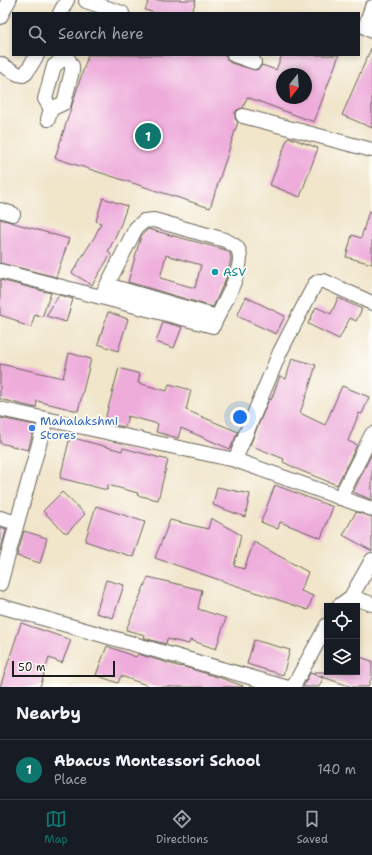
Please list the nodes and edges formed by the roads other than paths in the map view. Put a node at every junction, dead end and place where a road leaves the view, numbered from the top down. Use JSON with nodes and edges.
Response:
{"nodes":[{"id":1,"x":9,"y":0,"type":"edge"},
{"id":2,"x":67,"y":0,"type":"edge"},
{"id":3,"x":85,"y":5,"type":"edge"},
{"id":4,"x":372,"y":7,"type":"edge"},
{"id":5,"x":61,"y":12,"type":"edge"},
{"id":6,"x":117,"y":12,"type":"edge"},
{"id":7,"x":0,"y":17,"type":"edge"},
{"id":8,"x":372,"y":31,"type":"edge"},
{"id":9,"x":35,"y":56,"type":"edge"},
{"id":10,"x":65,"y":56,"type":"edge"},
{"id":11,"x":67,"y":56,"type":"edge"},
{"id":12,"x":237,"y":56,"type":"edge"},
{"id":13,"x":254,"y":62,"type":"dead end"},
{"id":14,"x":0,"y":64,"type":"edge"},
{"id":15,"x":243,"y":116,"type":"dead end"},
{"id":16,"x":372,"y":150,"type":"edge"},
{"id":17,"x":0,"y":210,"type":"edge"},
{"id":18,"x":13,"y":214,"type":"dead end"},
{"id":19,"x":0,"y":271,"type":"edge"},
{"id":20,"x":104,"y":291,"type":"junction"},
{"id":21,"x":372,"y":303,"type":"edge"},
{"id":22,"x":0,"y":409,"type":"edge"},
{"id":23,"x":46,"y":419,"type":"junction"},
{"id":24,"x":372,"y":434,"type":"edge"},
{"id":25,"x":235,"y":460,"type":"junction"},
{"id":26,"x":340,"y":498,"type":"junction"},
{"id":27,"x":372,"y":509,"type":"edge"},
{"id":28,"x":0,"y":518,"type":"edge"},
{"id":29,"x":17,"y":522,"type":"junction"},
{"id":30,"x":372,"y":560,"type":"edge"},
{"id":31,"x":0,"y":584,"type":"edge"},
{"id":32,"x":351,"y":597,"type":"junction"},
{"id":33,"x":344,"y":603,"type":"edge"},
{"id":34,"x":372,"y":604,"type":"edge"},
{"id":35,"x":0,"y":606,"type":"edge"},
{"id":36,"x":324,"y":630,"type":"edge"},
{"id":37,"x":285,"y":687,"type":"edge"},
{"id":38,"x":293,"y":687,"type":"edge"}],
"edges":[{"from":1,"to":7,"type":"street"},
{"from":2,"to":5,"type":"street"},
{"from":3,"to":6,"type":"street"},
{"from":4,"to":8,"type":"street"},
{"from":9,"to":14,"type":"street"},
{"from":10,"to":11,"type":"street"},
{"from":12,"to":13,"type":"street"},
{"from":15,"to":16,"type":"street"},
{"from":17,"to":18,"type":"street"},
{"from":19,"to":20,"type":"street"},
{"from":20,"to":20,"type":"street"},
{"from":21,"to":25,"type":"street"},
{"from":22,"to":23,"type":"street"},
{"from":23,"to":25,"type":"street"},
{"from":23,"to":29,"type":"street"},
{"from":24,"to":26,"type":"street"},
{"from":25,"to":26,"type":"street"},
{"from":26,"to":27,"type":"street"},
{"from":28,"to":29,"type":"street"},
{"from":29,"to":31,"type":"street"},
{"from":30,"to":32,"type":"street"},
{"from":32,"to":33,"type":"street"},
{"from":32,"to":34,"type":"street"},
{"from":35,"to":37,"type":"street"},
{"from":36,"to":38,"type":"street"}]}
